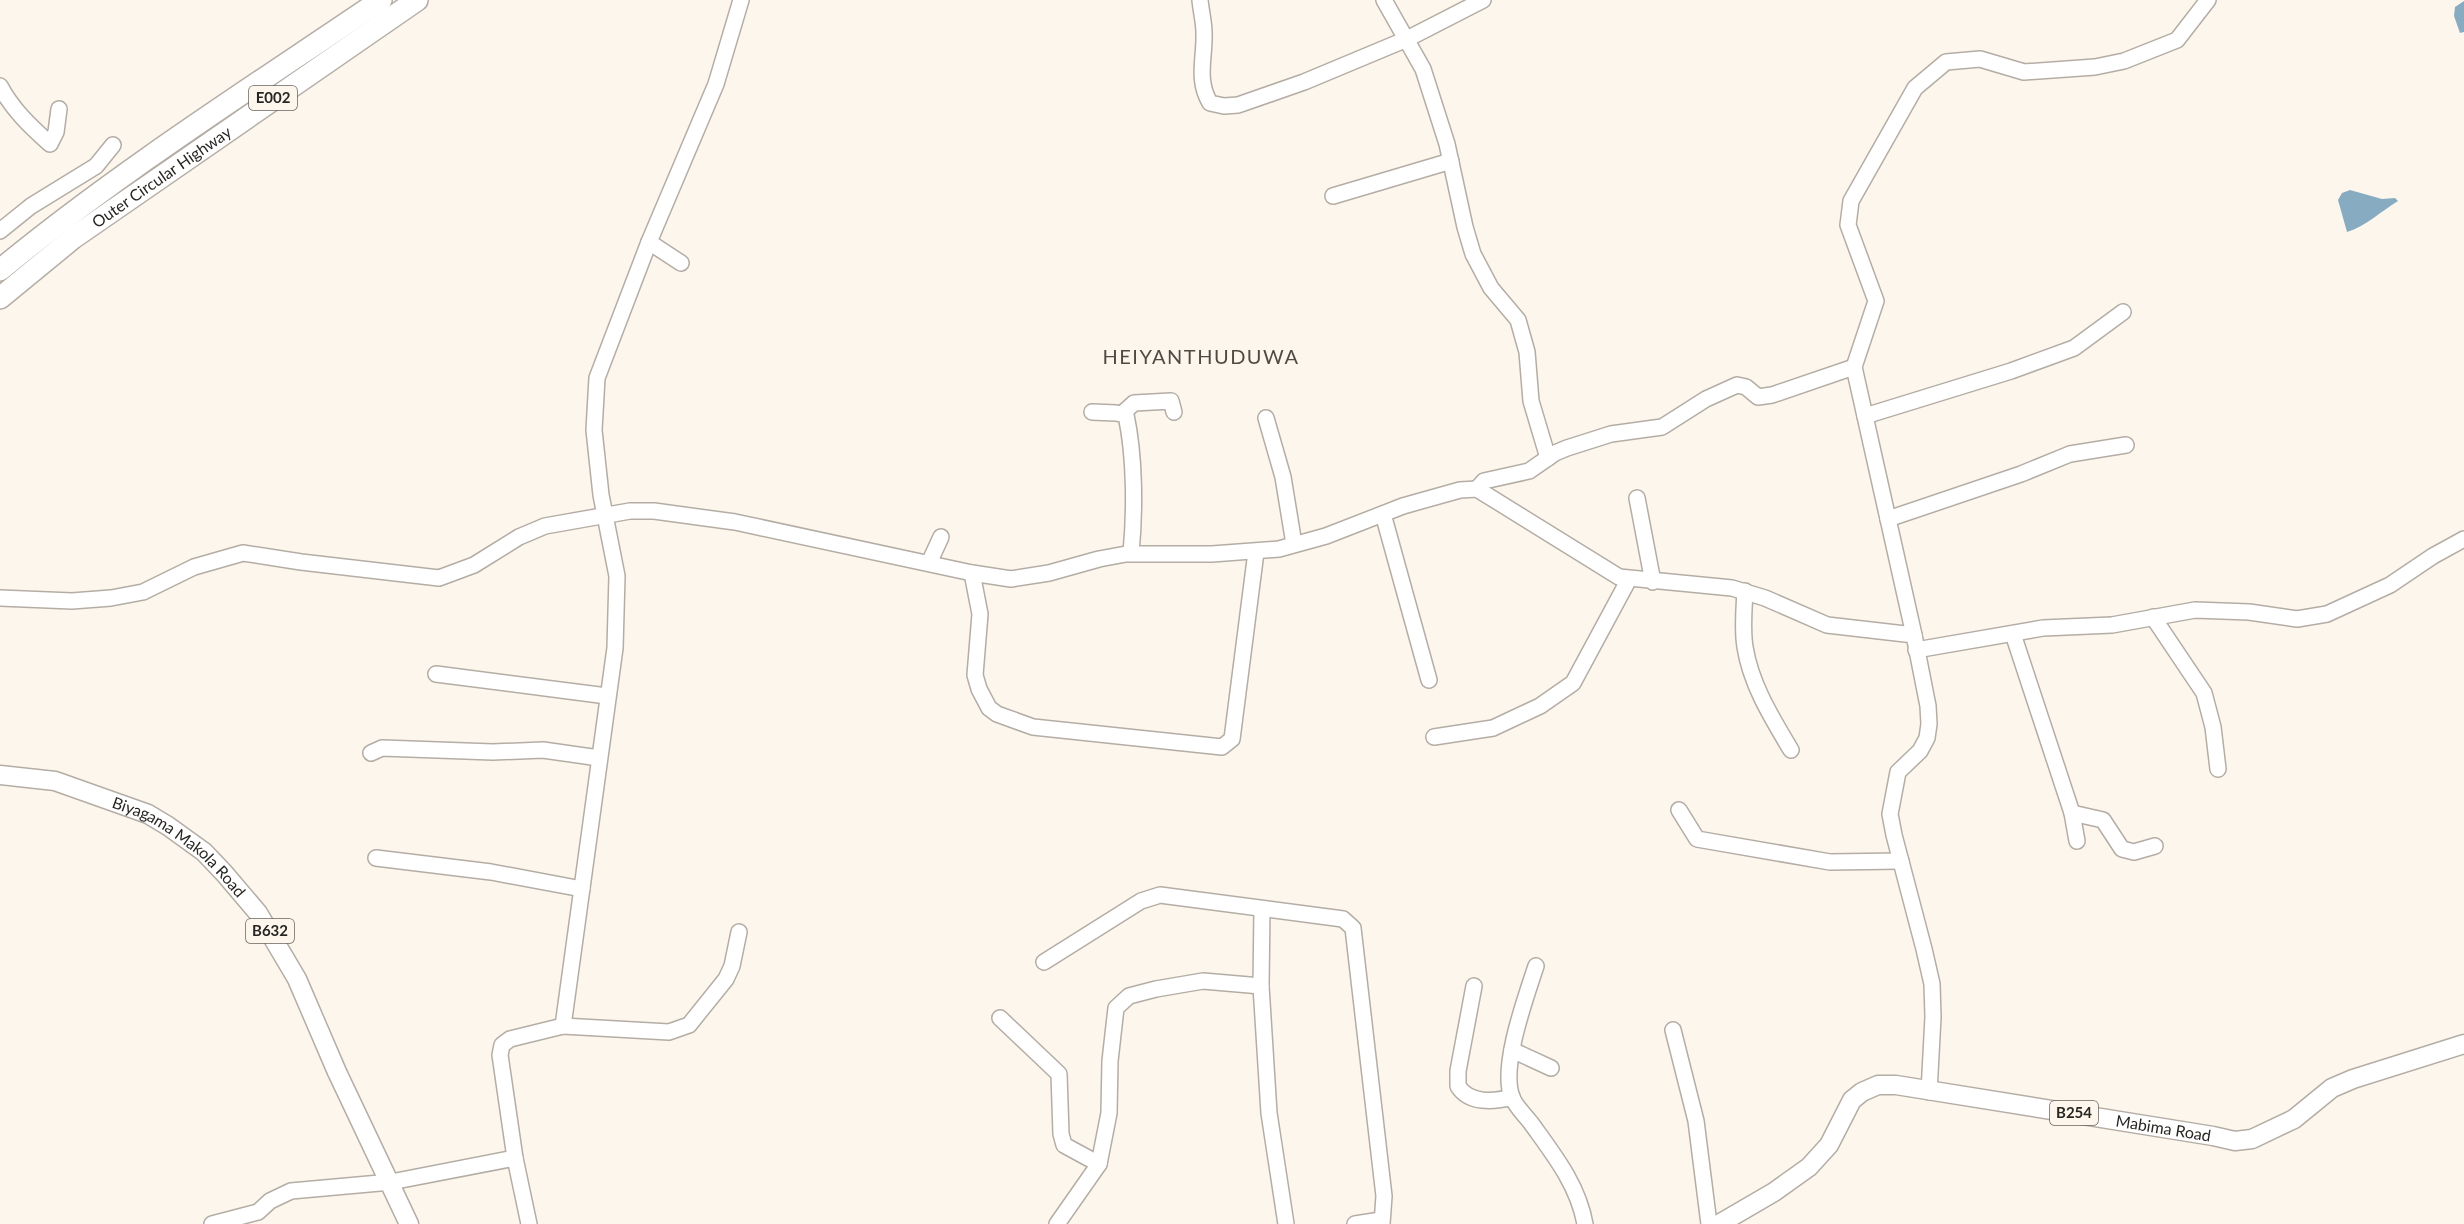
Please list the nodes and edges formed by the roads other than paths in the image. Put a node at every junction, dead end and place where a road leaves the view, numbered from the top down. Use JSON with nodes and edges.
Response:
{"nodes":[{"id":1,"x":381,"y":0,"type":"edge"},
{"id":2,"x":417,"y":0,"type":"edge"},
{"id":3,"x":741,"y":0,"type":"edge"},
{"id":4,"x":1200,"y":0,"type":"edge"},
{"id":5,"x":1384,"y":0,"type":"edge"},
{"id":6,"x":1483,"y":0,"type":"edge"},
{"id":7,"x":2208,"y":0,"type":"edge"},
{"id":8,"x":1407,"y":39,"type":"junction"},
{"id":9,"x":0,"y":86,"type":"edge"},
{"id":10,"x":59,"y":109,"type":"dead end"},
{"id":11,"x":113,"y":145,"type":"dead end"},
{"id":12,"x":1452,"y":161,"type":"junction"},
{"id":13,"x":1333,"y":196,"type":"dead end"},
{"id":14,"x":0,"y":231,"type":"edge"},
{"id":15,"x":649,"y":242,"type":"junction"},
{"id":16,"x":681,"y":263,"type":"dead end"},
{"id":17,"x":0,"y":270,"type":"edge"},
{"id":18,"x":0,"y":298,"type":"edge"},
{"id":19,"x":2123,"y":312,"type":"dead end"},
{"id":20,"x":1854,"y":367,"type":"junction"},
{"id":21,"x":1092,"y":412,"type":"dead end"},
{"id":22,"x":1174,"y":412,"type":"dead end"},
{"id":23,"x":1123,"y":413,"type":"junction"},
{"id":24,"x":1865,"y":416,"type":"junction"},
{"id":25,"x":1266,"y":418,"type":"dead end"},
{"id":26,"x":2126,"y":446,"type":"dead end"},
{"id":27,"x":1548,"y":458,"type":"junction"},
{"id":28,"x":1477,"y":489,"type":"junction"},
{"id":29,"x":1637,"y":498,"type":"dead end"},
{"id":30,"x":1383,"y":514,"type":"junction"},
{"id":31,"x":606,"y":515,"type":"junction"},
{"id":32,"x":1888,"y":519,"type":"junction"},
{"id":33,"x":941,"y":537,"type":"dead end"},
{"id":34,"x":2464,"y":538,"type":"edge"},
{"id":35,"x":1294,"y":544,"type":"junction"},
{"id":36,"x":1256,"y":552,"type":"junction"},
{"id":37,"x":1131,"y":553,"type":"junction"},
{"id":38,"x":929,"y":563,"type":"junction"},
{"id":39,"x":972,"y":573,"type":"junction"},
{"id":40,"x":1629,"y":579,"type":"junction"},
{"id":41,"x":1653,"y":582,"type":"junction"},
{"id":42,"x":1745,"y":591,"type":"junction"},
{"id":43,"x":0,"y":598,"type":"edge"},
{"id":44,"x":2153,"y":617,"type":"junction"},
{"id":45,"x":2013,"y":634,"type":"junction"},
{"id":46,"x":1915,"y":643,"type":"junction"},
{"id":47,"x":436,"y":674,"type":"dead end"},
{"id":48,"x":1429,"y":680,"type":"dead end"},
{"id":49,"x":607,"y":696,"type":"junction"},
{"id":50,"x":1434,"y":737,"type":"dead end"},
{"id":51,"x":1791,"y":750,"type":"dead end"},
{"id":52,"x":371,"y":753,"type":"dead end"},
{"id":53,"x":599,"y":758,"type":"junction"},
{"id":54,"x":2218,"y":769,"type":"dead end"},
{"id":55,"x":0,"y":775,"type":"edge"},
{"id":56,"x":1679,"y":810,"type":"dead end"},
{"id":57,"x":2072,"y":813,"type":"junction"},
{"id":58,"x":2077,"y":841,"type":"dead end"},
{"id":59,"x":2155,"y":846,"type":"dead end"},
{"id":60,"x":376,"y":858,"type":"dead end"},
{"id":61,"x":1901,"y":861,"type":"junction"},
{"id":62,"x":582,"y":889,"type":"junction"},
{"id":63,"x":1262,"y":909,"type":"junction"},
{"id":64,"x":739,"y":932,"type":"dead end"},
{"id":65,"x":1044,"y":962,"type":"dead end"},
{"id":66,"x":1536,"y":966,"type":"dead end"},
{"id":67,"x":1261,"y":986,"type":"junction"},
{"id":68,"x":1474,"y":986,"type":"dead end"},
{"id":69,"x":1000,"y":1018,"type":"dead end"},
{"id":70,"x":563,"y":1026,"type":"junction"},
{"id":71,"x":1673,"y":1030,"type":"dead end"},
{"id":72,"x":2464,"y":1044,"type":"edge"},
{"id":73,"x":1512,"y":1050,"type":"junction"},
{"id":74,"x":1551,"y":1068,"type":"dead end"},
{"id":75,"x":1929,"y":1092,"type":"junction"},
{"id":76,"x":1512,"y":1097,"type":"junction"},
{"id":77,"x":515,"y":1158,"type":"junction"},
{"id":78,"x":1099,"y":1164,"type":"junction"},
{"id":79,"x":391,"y":1182,"type":"junction"},
{"id":80,"x":1381,"y":1222,"type":"edge"},
{"id":81,"x":212,"y":1224,"type":"edge"},
{"id":82,"x":409,"y":1224,"type":"edge"},
{"id":83,"x":529,"y":1224,"type":"edge"},
{"id":84,"x":1057,"y":1224,"type":"edge"},
{"id":85,"x":1286,"y":1224,"type":"edge"},
{"id":86,"x":1355,"y":1224,"type":"edge"},
{"id":87,"x":1586,"y":1224,"type":"edge"},
{"id":88,"x":1709,"y":1224,"type":"edge"},
{"id":89,"x":1719,"y":1224,"type":"edge"}],
"edges":[{"from":1,"to":17,"type":"highway","name":"Outer Circular Highway","number":"E002"},
{"from":2,"to":18,"type":"highway","name":"Outer Circular Highway","number":"E002"},
{"from":3,"to":15,"type":"street"},
{"from":4,"to":8,"type":"street"},
{"from":5,"to":8,"type":"street"},
{"from":6,"to":8,"type":"street"},
{"from":7,"to":20,"type":"street"},
{"from":8,"to":12,"type":"street"},
{"from":9,"to":10,"type":"street"},
{"from":11,"to":14,"type":"street"},
{"from":12,"to":13,"type":"street"},
{"from":12,"to":27,"type":"street"},
{"from":15,"to":16,"type":"street"},
{"from":15,"to":31,"type":"street"},
{"from":19,"to":24,"type":"street"},
{"from":20,"to":24,"type":"street"},
{"from":20,"to":27,"type":"street"},
{"from":21,"to":23,"type":"street"},
{"from":22,"to":23,"type":"street"},
{"from":23,"to":37,"type":"street"},
{"from":24,"to":32,"type":"street"},
{"from":25,"to":35,"type":"street"},
{"from":26,"to":32,"type":"street"},
{"from":27,"to":28,"type":"street"},
{"from":28,"to":30,"type":"street"},
{"from":28,"to":40,"type":"street"},
{"from":29,"to":41,"type":"street"},
{"from":30,"to":35,"type":"street"},
{"from":30,"to":48,"type":"street"},
{"from":31,"to":38,"type":"street"},
{"from":31,"to":43,"type":"street"},
{"from":31,"to":49,"type":"street"},
{"from":32,"to":46,"type":"street"},
{"from":33,"to":38,"type":"street"},
{"from":34,"to":44,"type":"street"},
{"from":35,"to":36,"type":"street"},
{"from":36,"to":37,"type":"street"},
{"from":36,"to":39,"type":"street"},
{"from":37,"to":39,"type":"street"},
{"from":38,"to":39,"type":"street"},
{"from":40,"to":41,"type":"street"},
{"from":40,"to":50,"type":"street"},
{"from":41,"to":42,"type":"street"},
{"from":42,"to":46,"type":"street"},
{"from":42,"to":51,"type":"street"},
{"from":44,"to":45,"type":"street"},
{"from":44,"to":54,"type":"street"},
{"from":45,"to":46,"type":"street"},
{"from":45,"to":57,"type":"street"},
{"from":46,"to":61,"type":"street"},
{"from":47,"to":49,"type":"street"},
{"from":49,"to":53,"type":"street"},
{"from":52,"to":53,"type":"street"},
{"from":53,"to":62,"type":"street"},
{"from":55,"to":79,"type":"main road","name":"Biyagama Makola Road","number":"B632"},
{"from":56,"to":61,"type":"street"},
{"from":57,"to":58,"type":"street"},
{"from":57,"to":59,"type":"street"},
{"from":60,"to":62,"type":"street"},
{"from":61,"to":75,"type":"street"},
{"from":62,"to":70,"type":"street"},
{"from":63,"to":65,"type":"street"},
{"from":63,"to":67,"type":"street"},
{"from":63,"to":80,"type":"street"},
{"from":64,"to":70,"type":"street"},
{"from":66,"to":73,"type":"street"},
{"from":67,"to":78,"type":"street"},
{"from":67,"to":85,"type":"street"},
{"from":68,"to":76,"type":"street"},
{"from":69,"to":78,"type":"street"},
{"from":70,"to":77,"type":"street"},
{"from":71,"to":88,"type":"street"},
{"from":72,"to":75,"type":"main road","name":"Mabima Road","number":"B254"},
{"from":73,"to":74,"type":"street"},
{"from":73,"to":76,"type":"street"},
{"from":75,"to":89,"type":"main road","name":"Mabima Road","number":"B254"},
{"from":76,"to":87,"type":"street"},
{"from":77,"to":79,"type":"street"},
{"from":77,"to":83,"type":"street"},
{"from":78,"to":84,"type":"street"},
{"from":79,"to":81,"type":"street"},
{"from":79,"to":82,"type":"main road","name":"Biyagama Makola Road","number":"B632"},
{"from":80,"to":86,"type":"street"}]}
